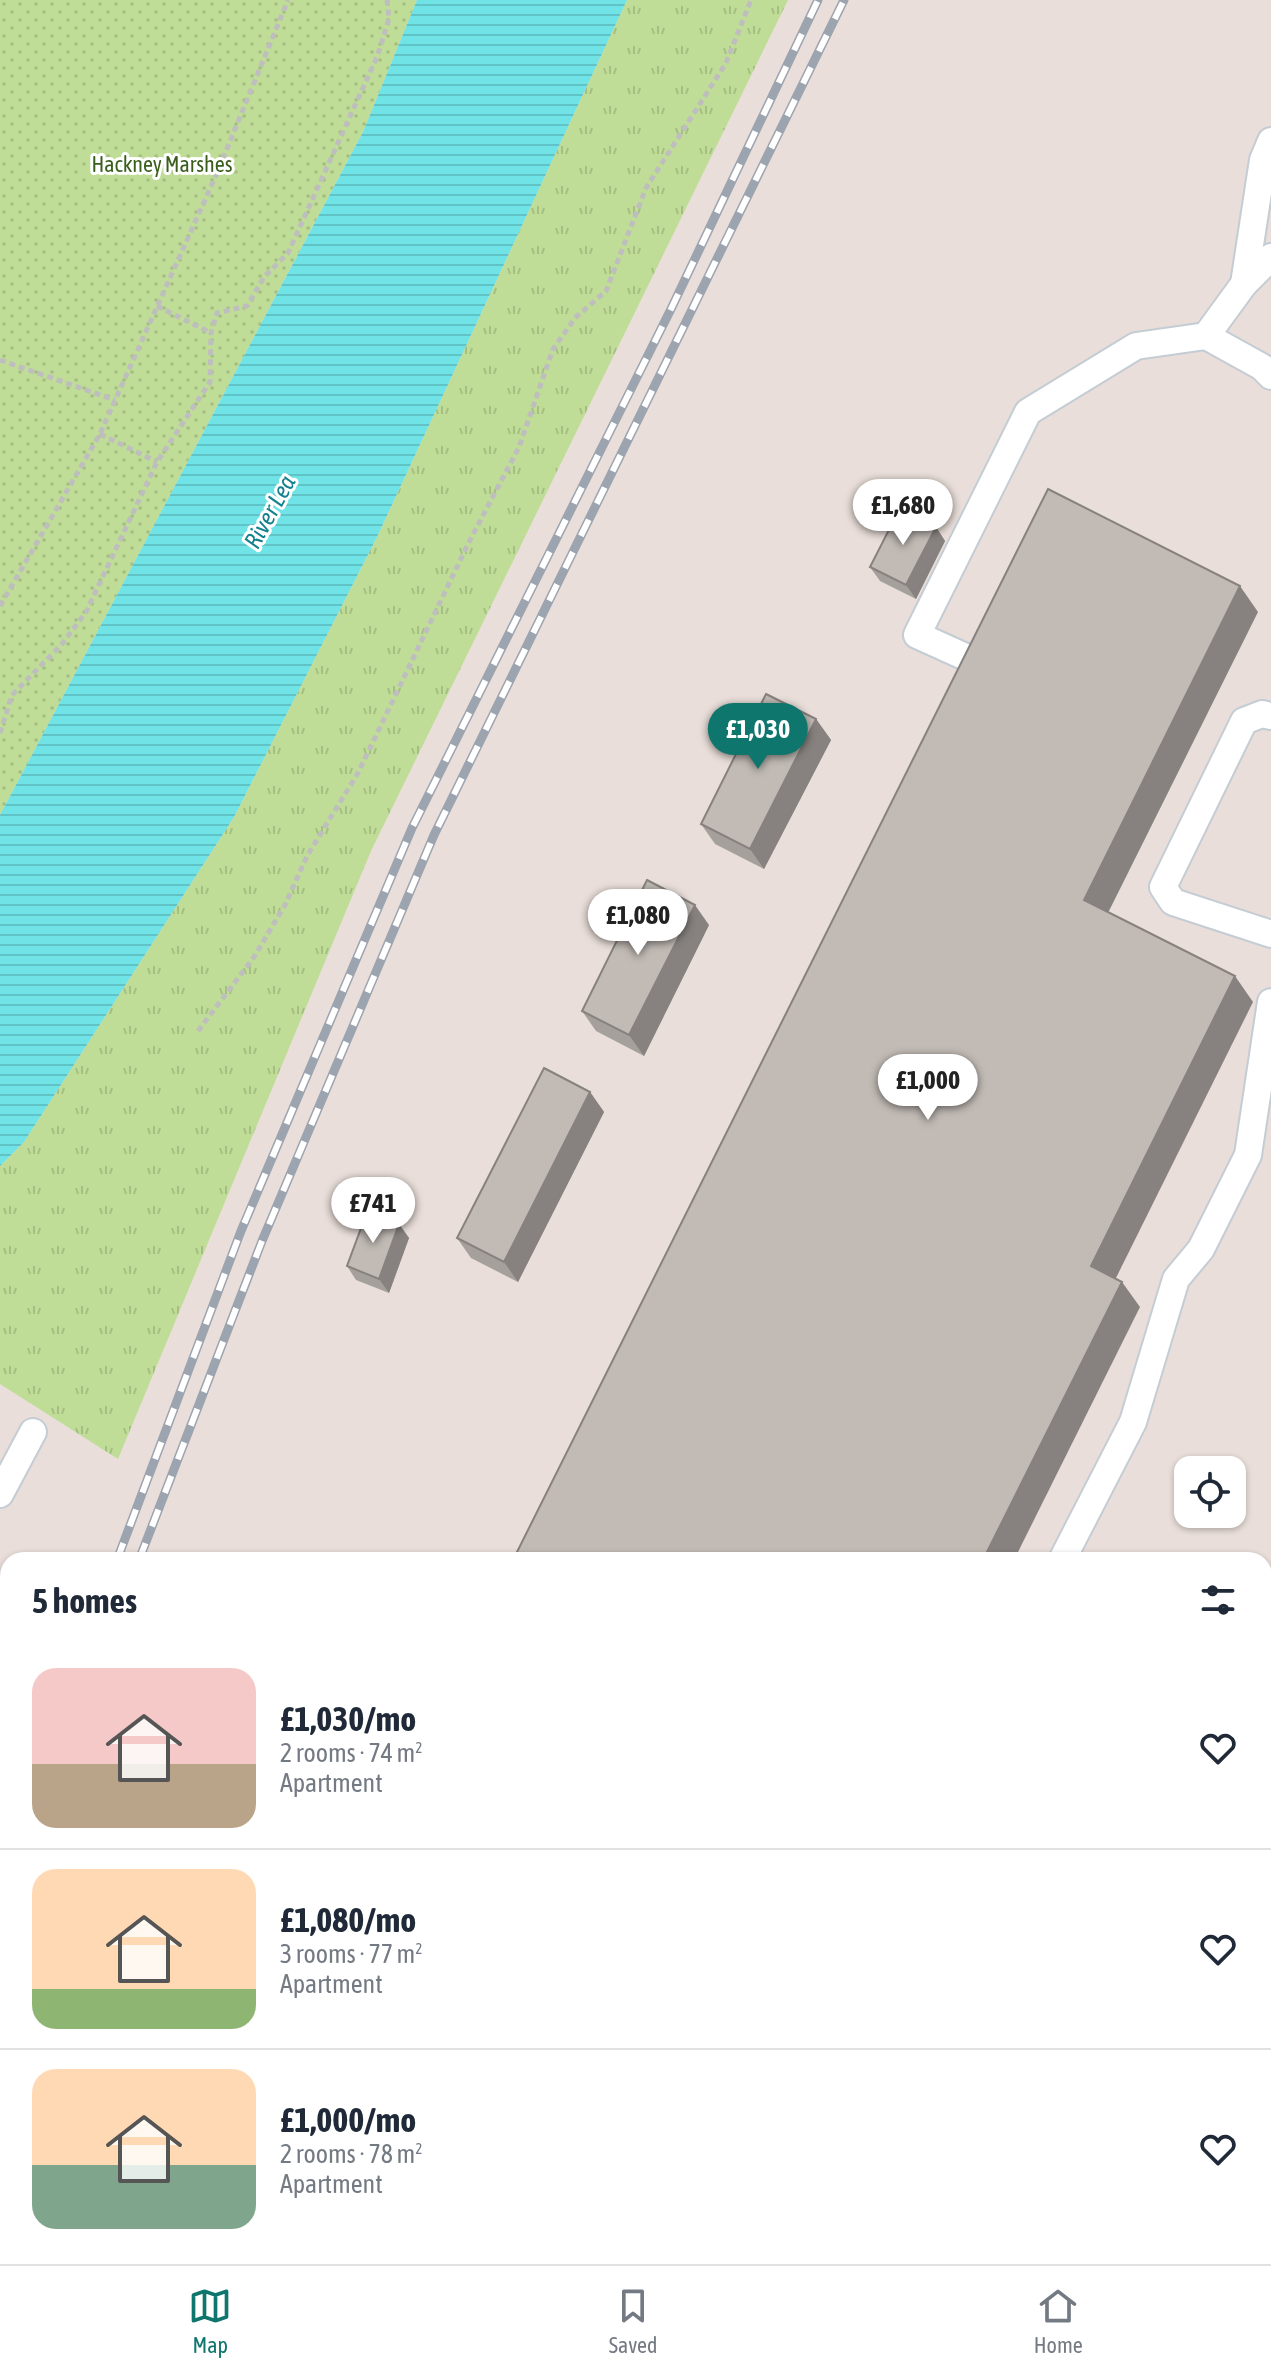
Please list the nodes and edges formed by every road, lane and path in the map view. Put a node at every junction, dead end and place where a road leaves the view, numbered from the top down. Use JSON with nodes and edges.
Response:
{"nodes":[{"id":1,"x":288,"y":0,"type":"edge"},
{"id":2,"x":387,"y":0,"type":"edge"},
{"id":3,"x":751,"y":0,"type":"edge"},
{"id":4,"x":1271,"y":141,"type":"edge"},
{"id":5,"x":1271,"y":257,"type":"edge"},
{"id":6,"x":1244,"y":284,"type":"junction"},
{"id":7,"x":157,"y":306,"type":"junction"},
{"id":8,"x":211,"y":333,"type":"junction"},
{"id":9,"x":1206,"y":336,"type":"junction"},
{"id":10,"x":0,"y":360,"type":"edge"},
{"id":11,"x":1271,"y":376,"type":"edge"},
{"id":12,"x":115,"y":400,"type":"junction"},
{"id":13,"x":100,"y":434,"type":"junction"},
{"id":14,"x":157,"y":462,"type":"junction"},
{"id":15,"x":0,"y":606,"type":"edge"},
{"id":16,"x":970,"y":659,"type":"edge"},
{"id":17,"x":1271,"y":716,"type":"edge"},
{"id":18,"x":0,"y":733,"type":"edge"},
{"id":19,"x":1271,"y":934,"type":"edge"},
{"id":20,"x":1271,"y":1002,"type":"edge"},
{"id":21,"x":198,"y":1031,"type":"dead end"},
{"id":22,"x":33,"y":1432,"type":"dead end"},
{"id":23,"x":0,"y":1494,"type":"edge"},
{"id":24,"x":1066,"y":1552,"type":"edge"}],
"edges":[{"from":1,"to":7,"type":"path"},
{"from":2,"to":8,"type":"path"},
{"from":3,"to":21,"type":"path"},
{"from":4,"to":6,"type":"lane"},
{"from":5,"to":6,"type":"lane"},
{"from":6,"to":9,"type":"lane"},
{"from":7,"to":8,"type":"path"},
{"from":7,"to":12,"type":"path"},
{"from":8,"to":14,"type":"path"},
{"from":9,"to":11,"type":"lane"},
{"from":9,"to":16,"type":"lane"},
{"from":10,"to":12,"type":"path"},
{"from":12,"to":13,"type":"path"},
{"from":13,"to":14,"type":"path"},
{"from":13,"to":15,"type":"path"},
{"from":14,"to":18,"type":"path"},
{"from":17,"to":19,"type":"lane"},
{"from":20,"to":24,"type":"lane"},
{"from":22,"to":23,"type":"lane"}]}
